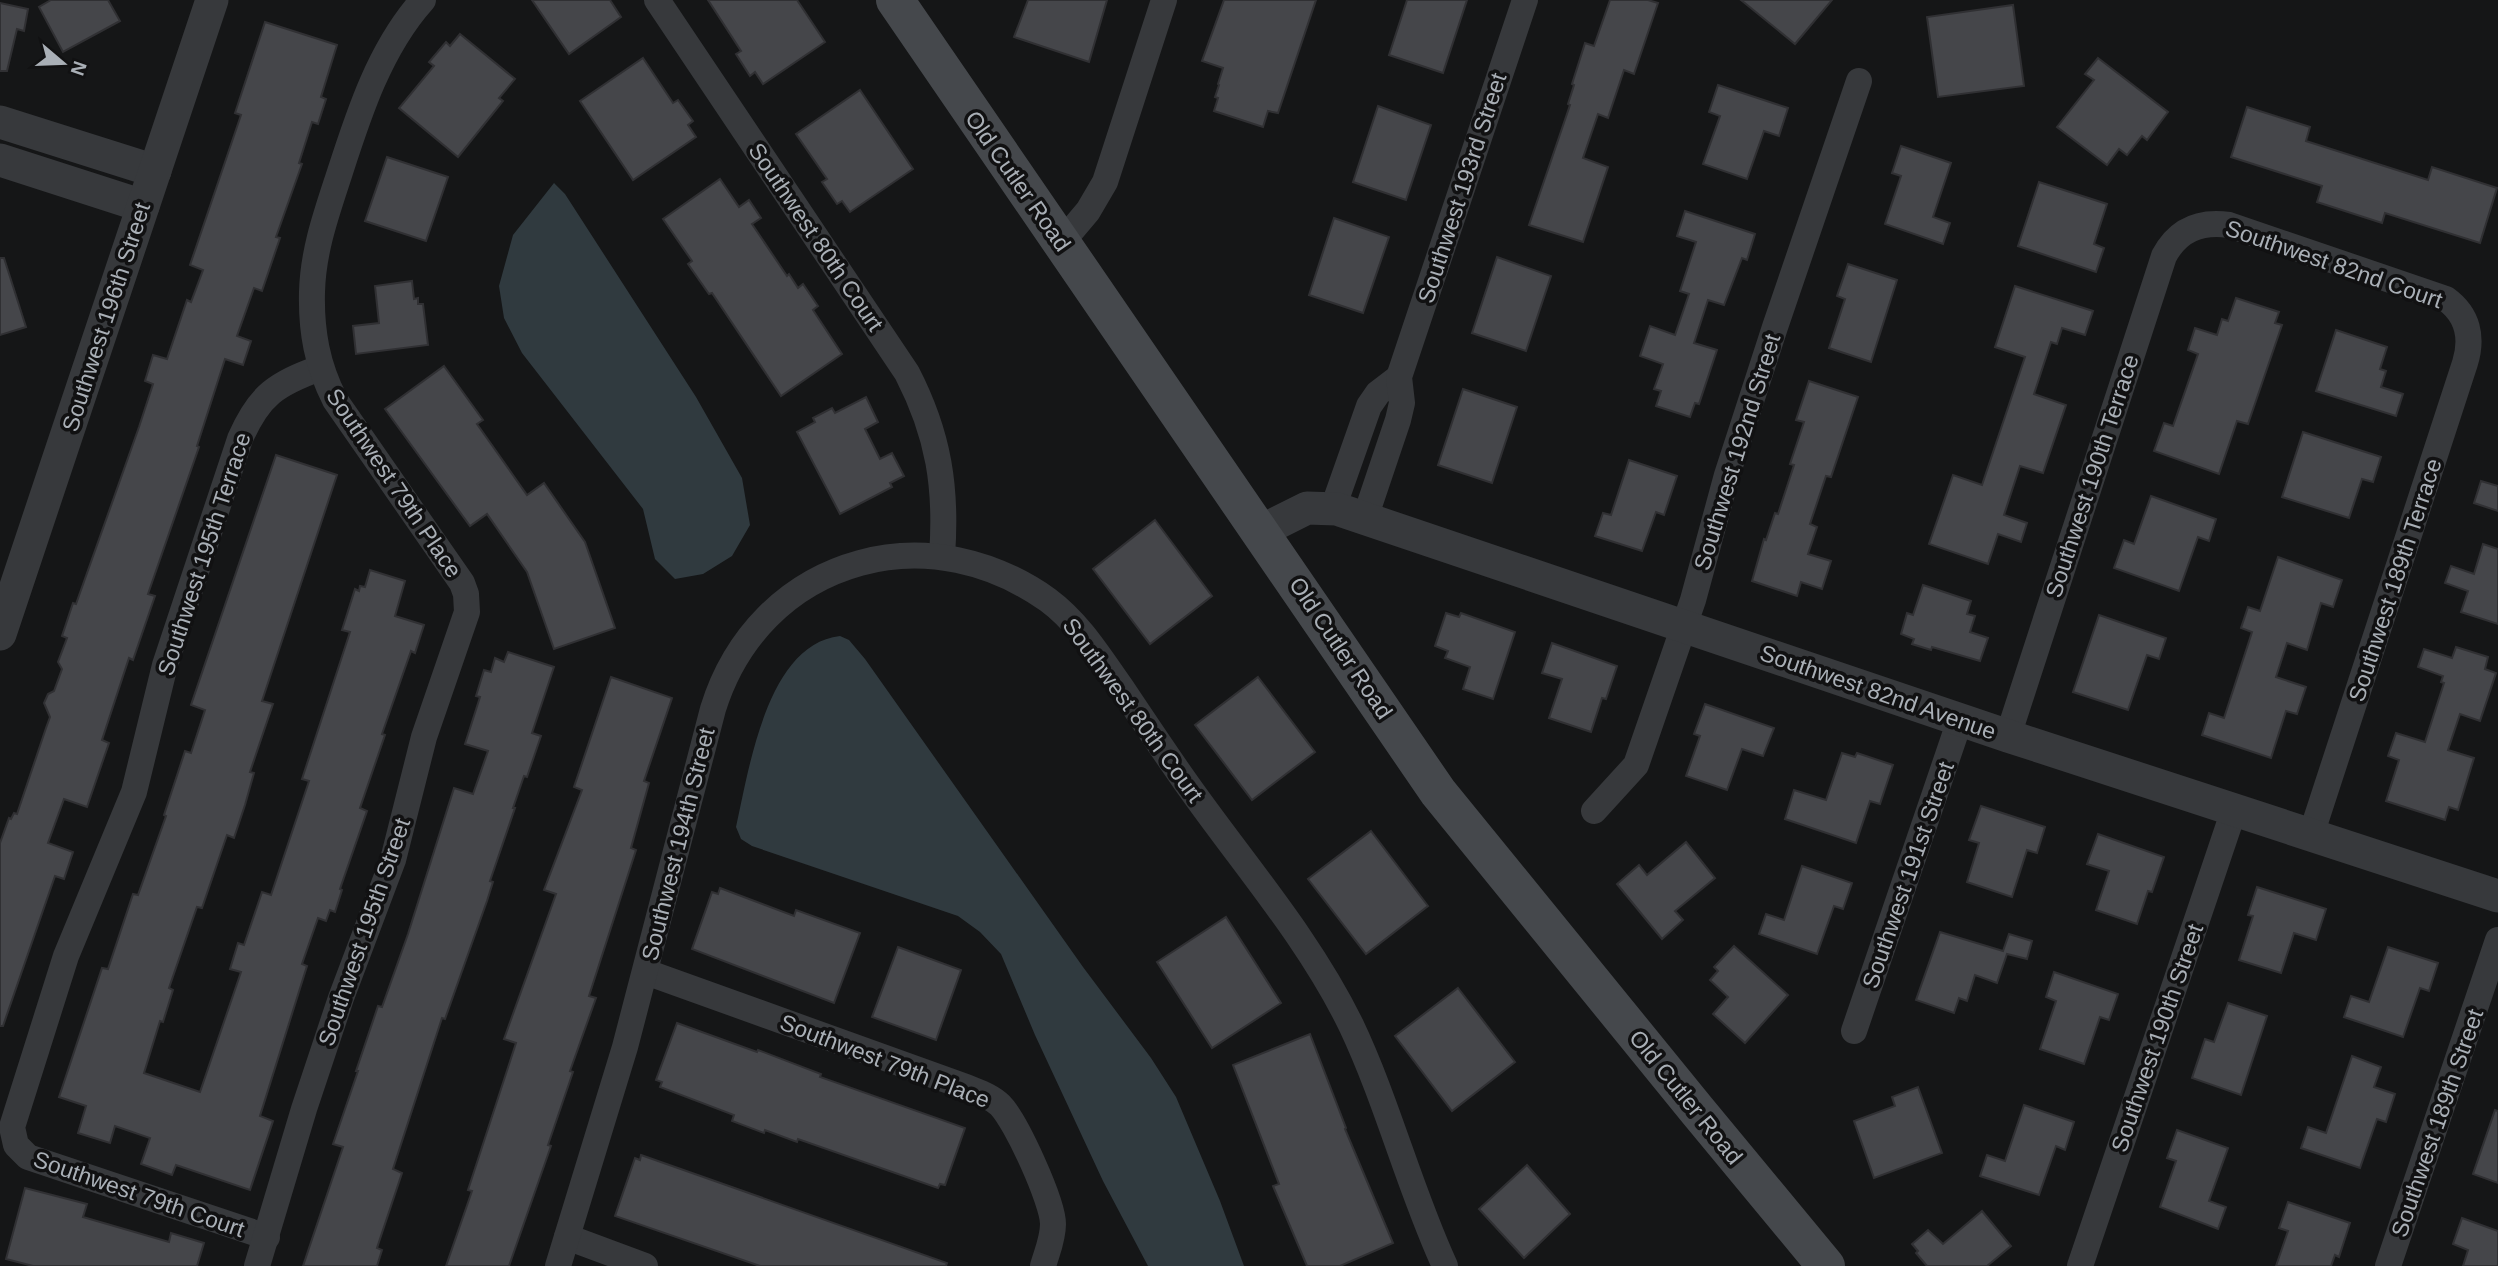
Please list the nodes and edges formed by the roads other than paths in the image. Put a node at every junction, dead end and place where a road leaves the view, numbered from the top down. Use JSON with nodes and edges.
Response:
{"nodes":[{"id":1,"x":212,"y":0,"type":"edge"},
{"id":2,"x":423,"y":0,"type":"edge"},
{"id":3,"x":657,"y":0,"type":"edge"},
{"id":4,"x":895,"y":0,"type":"edge"},
{"id":5,"x":1164,"y":0,"type":"edge"},
{"id":6,"x":1525,"y":0,"type":"edge"},
{"id":7,"x":1859,"y":81,"type":"dead end"},
{"id":8,"x":0,"y":122,"type":"edge"},
{"id":9,"x":0,"y":160,"type":"edge"},
{"id":10,"x":155,"y":171,"type":"junction"},
{"id":11,"x":143,"y":206,"type":"junction"},
{"id":12,"x":2193,"y":228,"type":"joint"},
{"id":13,"x":1061,"y":243,"type":"junction"},
{"id":14,"x":2466,"y":323,"type":"joint"},
{"id":15,"x":320,"y":368,"type":"junction"},
{"id":16,"x":1399,"y":377,"type":"junction"},
{"id":17,"x":1360,"y":428,"type":"junction"},
{"id":18,"x":1392,"y":438,"type":"junction"},
{"id":19,"x":1333,"y":508,"type":"junction"},
{"id":20,"x":1365,"y":518,"type":"junction"},
{"id":21,"x":1261,"y":531,"type":"junction"},
{"id":22,"x":942,"y":556,"type":"junction"},
{"id":23,"x":467,"y":598,"type":"joint"},
{"id":24,"x":1683,"y":627,"type":"junction"},
{"id":25,"x":0,"y":634,"type":"edge"},
{"id":26,"x":1960,"y":720,"type":"junction"},
{"id":27,"x":2008,"y":736,"type":"junction"},
{"id":28,"x":2234,"y":810,"type":"junction"},
{"id":29,"x":1594,"y":811,"type":"dead end"},
{"id":30,"x":2311,"y":835,"type":"junction"},
{"id":31,"x":2498,"y":896,"type":"edge"},
{"id":32,"x":2498,"y":940,"type":"edge"},
{"id":33,"x":646,"y":972,"type":"junction"},
{"id":34,"x":1854,"y":1031,"type":"dead end"},
{"id":35,"x":16,"y":1146,"type":"joint"},
{"id":36,"x":267,"y":1237,"type":"junction"},
{"id":37,"x":567,"y":1237,"type":"junction"},
{"id":38,"x":257,"y":1266,"type":"edge"},
{"id":39,"x":558,"y":1266,"type":"edge"},
{"id":40,"x":645,"y":1266,"type":"edge"},
{"id":41,"x":1043,"y":1266,"type":"edge"},
{"id":42,"x":1445,"y":1266,"type":"edge"},
{"id":43,"x":1826,"y":1266,"type":"edge"},
{"id":44,"x":2080,"y":1266,"type":"edge"},
{"id":45,"x":2388,"y":1266,"type":"edge"}],
"edges":[{"from":1,"to":10,"type":"street","name":"Southwest 196th Street"},
{"from":2,"to":15,"type":"street"},
{"from":3,"to":22,"type":"street","name":"Southwest 80th Court"},
{"from":4,"to":13,"type":"main road","name":"Old Cutler Road"},
{"from":5,"to":13,"type":"street"},
{"from":6,"to":16,"type":"street","name":"Southwest 193rd Street"},
{"from":7,"to":24,"type":"street","name":"Southwest 192nd Street"},
{"from":8,"to":10,"type":"street"},
{"from":9,"to":11,"type":"street"},
{"from":10,"to":11,"type":"street","name":"Southwest 196th Street"},
{"from":11,"to":25,"type":"street","name":"Southwest 196th Street"},
{"from":12,"to":14,"type":"street","name":"Southwest 82nd Court"},
{"from":12,"to":27,"type":"street","name":"Southwest 190th Terrace"},
{"from":13,"to":21,"type":"main road","name":"Old Cutler Road"},
{"from":14,"to":30,"type":"street","name":"Southwest 189th Terrace"},
{"from":15,"to":23,"type":"street","name":"Southwest 79th Place"},
{"from":15,"to":35,"type":"street","name":"Southwest 195th Terrace"},
{"from":16,"to":17,"type":"street"},
{"from":16,"to":18,"type":"street","name":"Southwest 193rd Street"},
{"from":17,"to":18,"type":"street"},
{"from":17,"to":19,"type":"street"},
{"from":18,"to":20,"type":"street","name":"Southwest 193rd Street"},
{"from":19,"to":20,"type":"street","name":"Southwest 82nd Avenue"},
{"from":19,"to":21,"type":"street","name":"Southwest 82nd Avenue"},
{"from":20,"to":24,"type":"street","name":"Southwest 82nd Avenue"},
{"from":21,"to":43,"type":"main road","name":"Old Cutler Road"},
{"from":22,"to":33,"type":"street","name":"Southwest 194th Street"},
{"from":22,"to":42,"type":"street","name":"Southwest 80th Court"},
{"from":23,"to":36,"type":"street","name":"Southwest 195th Street"},
{"from":24,"to":26,"type":"street","name":"Southwest 82nd Avenue"},
{"from":24,"to":29,"type":"street","name":"Southwest 192nd Street"},
{"from":26,"to":27,"type":"street","name":"Southwest 82nd Avenue"},
{"from":26,"to":34,"type":"street","name":"Southwest 191st Street"},
{"from":27,"to":28,"type":"street","name":"Southwest 82nd Avenue"},
{"from":28,"to":30,"type":"street","name":"Southwest 82nd Avenue"},
{"from":28,"to":44,"type":"street","name":"Southwest 190th Street"},
{"from":30,"to":31,"type":"street","name":"Southwest 82nd Avenue"},
{"from":32,"to":45,"type":"street","name":"Southwest 189th Street"},
{"from":33,"to":37,"type":"street","name":"Southwest 194th Street"},
{"from":33,"to":41,"type":"street","name":"Southwest 79th Place"},
{"from":35,"to":36,"type":"street","name":"Southwest 79th Court"},
{"from":36,"to":38,"type":"street","name":"Southwest 195th Street"},
{"from":37,"to":39,"type":"street","name":"Southwest 194th Street"},
{"from":37,"to":40,"type":"street"}]}
